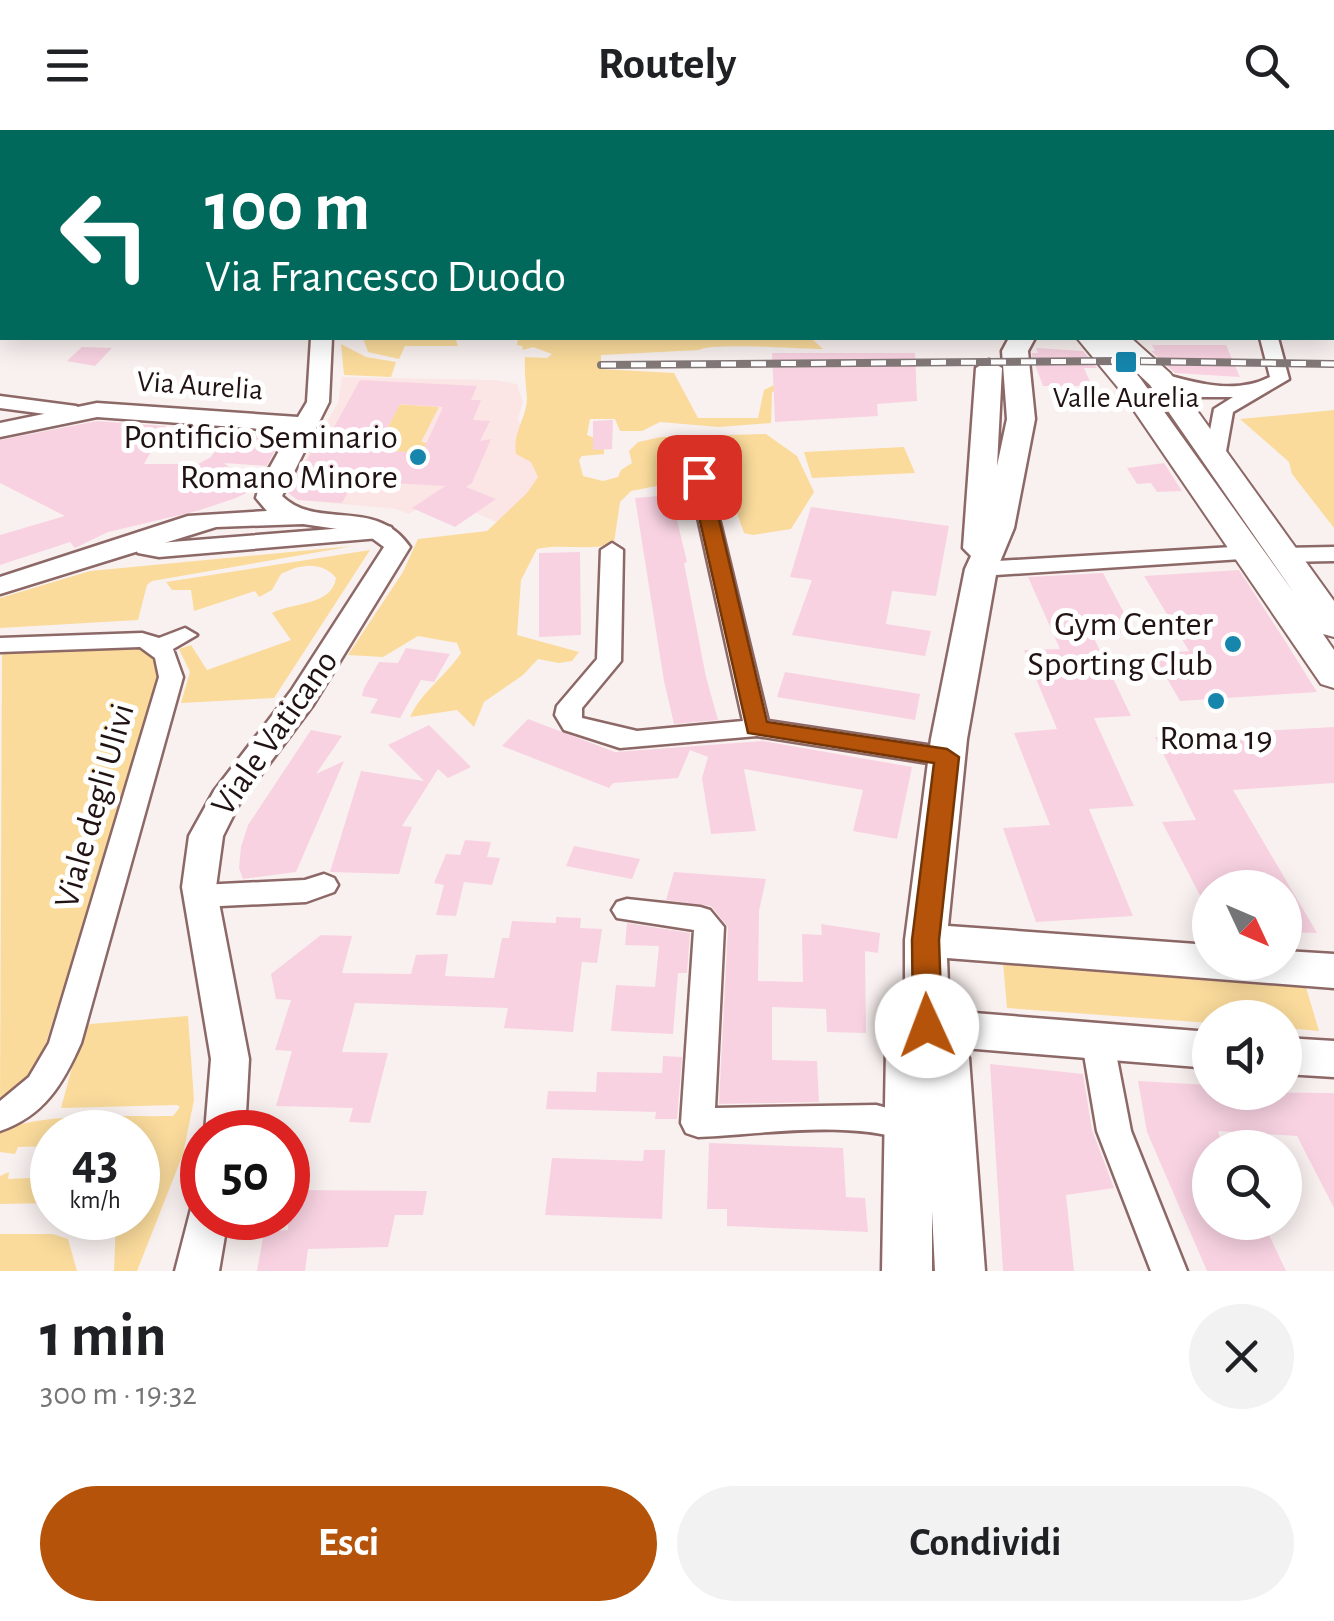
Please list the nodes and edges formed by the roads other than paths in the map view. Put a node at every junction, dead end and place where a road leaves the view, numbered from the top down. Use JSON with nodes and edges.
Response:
{"nodes":[{"id":1,"x":321,"y":340,"type":"edge"},
{"id":2,"x":1021,"y":340,"type":"edge"},
{"id":3,"x":1092,"y":340,"type":"edge"},
{"id":4,"x":1118,"y":340,"type":"edge"},
{"id":5,"x":1270,"y":340,"type":"edge"},
{"id":6,"x":990,"y":356,"type":"edge"},
{"id":7,"x":1160,"y":379,"type":"junction"},
{"id":8,"x":1259,"y":391,"type":"junction"},
{"id":9,"x":0,"y":402,"type":"edge"},
{"id":10,"x":76,"y":412,"type":"junction"},
{"id":11,"x":308,"y":425,"type":"junction"},
{"id":12,"x":0,"y":430,"type":"edge"},
{"id":13,"x":1215,"y":457,"type":"junction"},
{"id":14,"x":699,"y":477,"type":"dead end"},
{"id":15,"x":271,"y":500,"type":"junction"},
{"id":16,"x":310,"y":517,"type":"junction"},
{"id":17,"x":194,"y":522,"type":"junction"},
{"id":18,"x":383,"y":532,"type":"junction"},
{"id":19,"x":139,"y":539,"type":"junction"},
{"id":20,"x":612,"y":550,"type":"dead end"},
{"id":21,"x":1266,"y":554,"type":"junction"},
{"id":22,"x":1334,"y":554,"type":"edge"},
{"id":23,"x":982,"y":569,"type":"junction"},
{"id":24,"x":0,"y":586,"type":"edge"},
{"id":25,"x":1334,"y":626,"type":"edge"},
{"id":26,"x":185,"y":635,"type":"dead end"},
{"id":27,"x":0,"y":645,"type":"edge"},
{"id":28,"x":159,"y":647,"type":"junction"},
{"id":29,"x":1334,"y":676,"type":"edge"},
{"id":30,"x":756,"y":728,"type":"junction"},
{"id":31,"x":947,"y":757,"type":"junction"},
{"id":32,"x":324,"y":885,"type":"dead end"},
{"id":33,"x":200,"y":896,"type":"junction"},
{"id":34,"x":626,"y":910,"type":"dead end"},
{"id":35,"x":926,"y":940,"type":"junction"},
{"id":36,"x":1332,"y":978,"type":"edge"},
{"id":37,"x":927,"y":1026,"type":"junction"},
{"id":38,"x":1098,"y":1042,"type":"junction"},
{"id":39,"x":1192,"y":1049,"type":"edge"},
{"id":40,"x":1302,"y":1057,"type":"edge"},
{"id":41,"x":1334,"y":1059,"type":"edge"},
{"id":42,"x":227,"y":1110,"type":"edge"},
{"id":43,"x":0,"y":1117,"type":"edge"},
{"id":44,"x":908,"y":1123,"type":"junction"},
{"id":45,"x":953,"y":1155,"type":"junction"},
{"id":46,"x":203,"y":1240,"type":"edge"},
{"id":47,"x":197,"y":1271,"type":"edge"},
{"id":48,"x":907,"y":1271,"type":"edge"},
{"id":49,"x":960,"y":1271,"type":"edge"},
{"id":50,"x":1169,"y":1271,"type":"edge"}],
"edges":[{"from":1,"to":11,"type":"street","name":"Via Aurelia"},
{"from":2,"to":23,"type":"main road"},
{"from":3,"to":21,"type":"main road"},
{"from":4,"to":7,"type":"main road"},
{"from":5,"to":8,"type":"street"},
{"from":6,"to":23,"type":"main road"},
{"from":7,"to":8,"type":"street"},
{"from":7,"to":13,"type":"main road"},
{"from":8,"to":13,"type":"street"},
{"from":9,"to":10,"type":"street"},
{"from":10,"to":11,"type":"street","name":"Via Aurelia"},
{"from":10,"to":12,"type":"street","name":"Via Aurelia"},
{"from":11,"to":15,"type":"street"},
{"from":13,"to":21,"type":"main road"},
{"from":14,"to":30,"type":"street"},
{"from":15,"to":16,"type":"street"},
{"from":15,"to":17,"type":"street"},
{"from":16,"to":17,"type":"street"},
{"from":16,"to":18,"type":"street"},
{"from":17,"to":19,"type":"street"},
{"from":18,"to":19,"type":"street"},
{"from":18,"to":33,"type":"street","name":"Viale Vaticano"},
{"from":19,"to":24,"type":"street"},
{"from":20,"to":30,"type":"street"},
{"from":21,"to":22,"type":"street"},
{"from":21,"to":23,"type":"street"},
{"from":21,"to":25,"type":"main road"},
{"from":21,"to":29,"type":"main road"},
{"from":23,"to":31,"type":"main road"},
{"from":26,"to":28,"type":"street"},
{"from":27,"to":28,"type":"street"},
{"from":28,"to":43,"type":"street","name":"Viale degli Ulivi"},
{"from":30,"to":31,"type":"street"},
{"from":31,"to":35,"type":"main road"},
{"from":32,"to":33,"type":"street"},
{"from":33,"to":42,"type":"street","name":"Viale Vaticano"},
{"from":34,"to":44,"type":"street"},
{"from":35,"to":36,"type":"main road"},
{"from":35,"to":37,"type":"main road"},
{"from":37,"to":38,"type":"main road"},
{"from":37,"to":44,"type":"main road"},
{"from":37,"to":45,"type":"main road"},
{"from":38,"to":39,"type":"main road"},
{"from":38,"to":50,"type":"street"},
{"from":40,"to":41,"type":"main road"},
{"from":44,"to":45,"type":"street"},
{"from":44,"to":48,"type":"main road"},
{"from":45,"to":49,"type":"main road"},
{"from":46,"to":47,"type":"street"}]}
